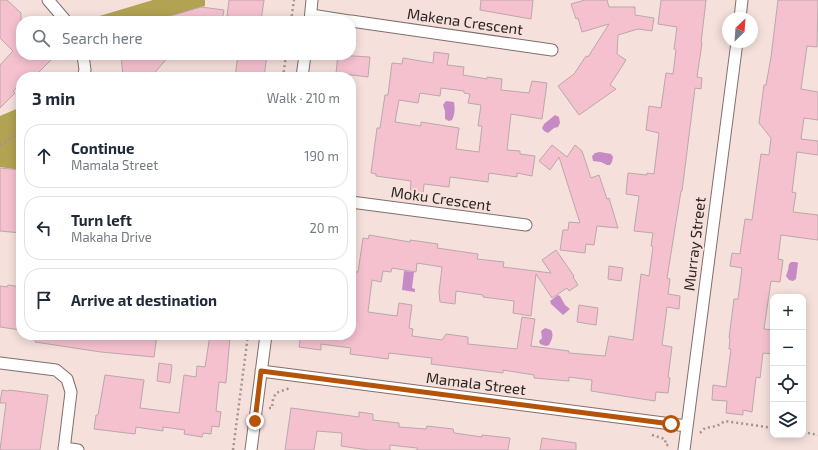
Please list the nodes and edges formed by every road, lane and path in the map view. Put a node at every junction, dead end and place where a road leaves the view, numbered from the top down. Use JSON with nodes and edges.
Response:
{"nodes":[{"id":1,"x":48,"y":0,"type":"edge"},
{"id":2,"x":294,"y":0,"type":"edge"},
{"id":3,"x":312,"y":0,"type":"edge"},
{"id":4,"x":742,"y":0,"type":"edge"},
{"id":5,"x":741,"y":12,"type":"edge"},
{"id":6,"x":62,"y":16,"type":"edge"},
{"id":7,"x":292,"y":16,"type":"edge"},
{"id":8,"x":310,"y":16,"type":"edge"},
{"id":9,"x":356,"y":22,"type":"edge"},
{"id":10,"x":736,"y":48,"type":"edge"},
{"id":11,"x":552,"y":50,"type":"dead end"},
{"id":12,"x":84,"y":60,"type":"edge"},
{"id":13,"x":286,"y":60,"type":"edge"},
{"id":14,"x":304,"y":60,"type":"edge"},
{"id":15,"x":84,"y":72,"type":"edge"},
{"id":16,"x":284,"y":72,"type":"edge"},
{"id":17,"x":303,"y":72,"type":"edge"},
{"id":18,"x":16,"y":135,"type":"edge"},
{"id":19,"x":0,"y":145,"type":"edge"},
{"id":20,"x":356,"y":203,"type":"edge"},
{"id":21,"x":526,"y":225,"type":"dead end"},
{"id":22,"x":247,"y":340,"type":"edge"},
{"id":23,"x":265,"y":340,"type":"edge"},
{"id":24,"x":0,"y":362,"type":"edge"},
{"id":25,"x":261,"y":371,"type":"junction"},
{"id":26,"x":687,"y":426,"type":"junction"},
{"id":27,"x":770,"y":428,"type":"edge"},
{"id":28,"x":806,"y":433,"type":"edge"},
{"id":29,"x":818,"y":435,"type":"edge"},
{"id":30,"x":697,"y":438,"type":"dead end"},
{"id":31,"x":64,"y":449,"type":"edge"},
{"id":32,"x":78,"y":450,"type":"edge"},
{"id":33,"x":233,"y":450,"type":"edge"},
{"id":34,"x":251,"y":450,"type":"edge"},
{"id":35,"x":684,"y":450,"type":"edge"}],
"edges":[{"from":1,"to":6,"type":"street"},
{"from":2,"to":7,"type":"path"},
{"from":3,"to":8,"type":"street"},
{"from":4,"to":5,"type":"street"},
{"from":9,"to":11,"type":"street","name":"Makena Crescent"},
{"from":10,"to":26,"type":"street","name":"Murray Street"},
{"from":12,"to":15,"type":"street"},
{"from":13,"to":16,"type":"path"},
{"from":14,"to":17,"type":"street"},
{"from":18,"to":19,"type":"path"},
{"from":20,"to":21,"type":"street","name":"Moku Crescent"},
{"from":22,"to":33,"type":"path"},
{"from":23,"to":25,"type":"street"},
{"from":24,"to":31,"type":"street"},
{"from":25,"to":26,"type":"street","name":"Mamala Street"},
{"from":25,"to":34,"type":"street"},
{"from":26,"to":35,"type":"street","name":"Murray Street"},
{"from":27,"to":30,"type":"path"},
{"from":28,"to":29,"type":"path"},
{"from":31,"to":32,"type":"street"}]}
